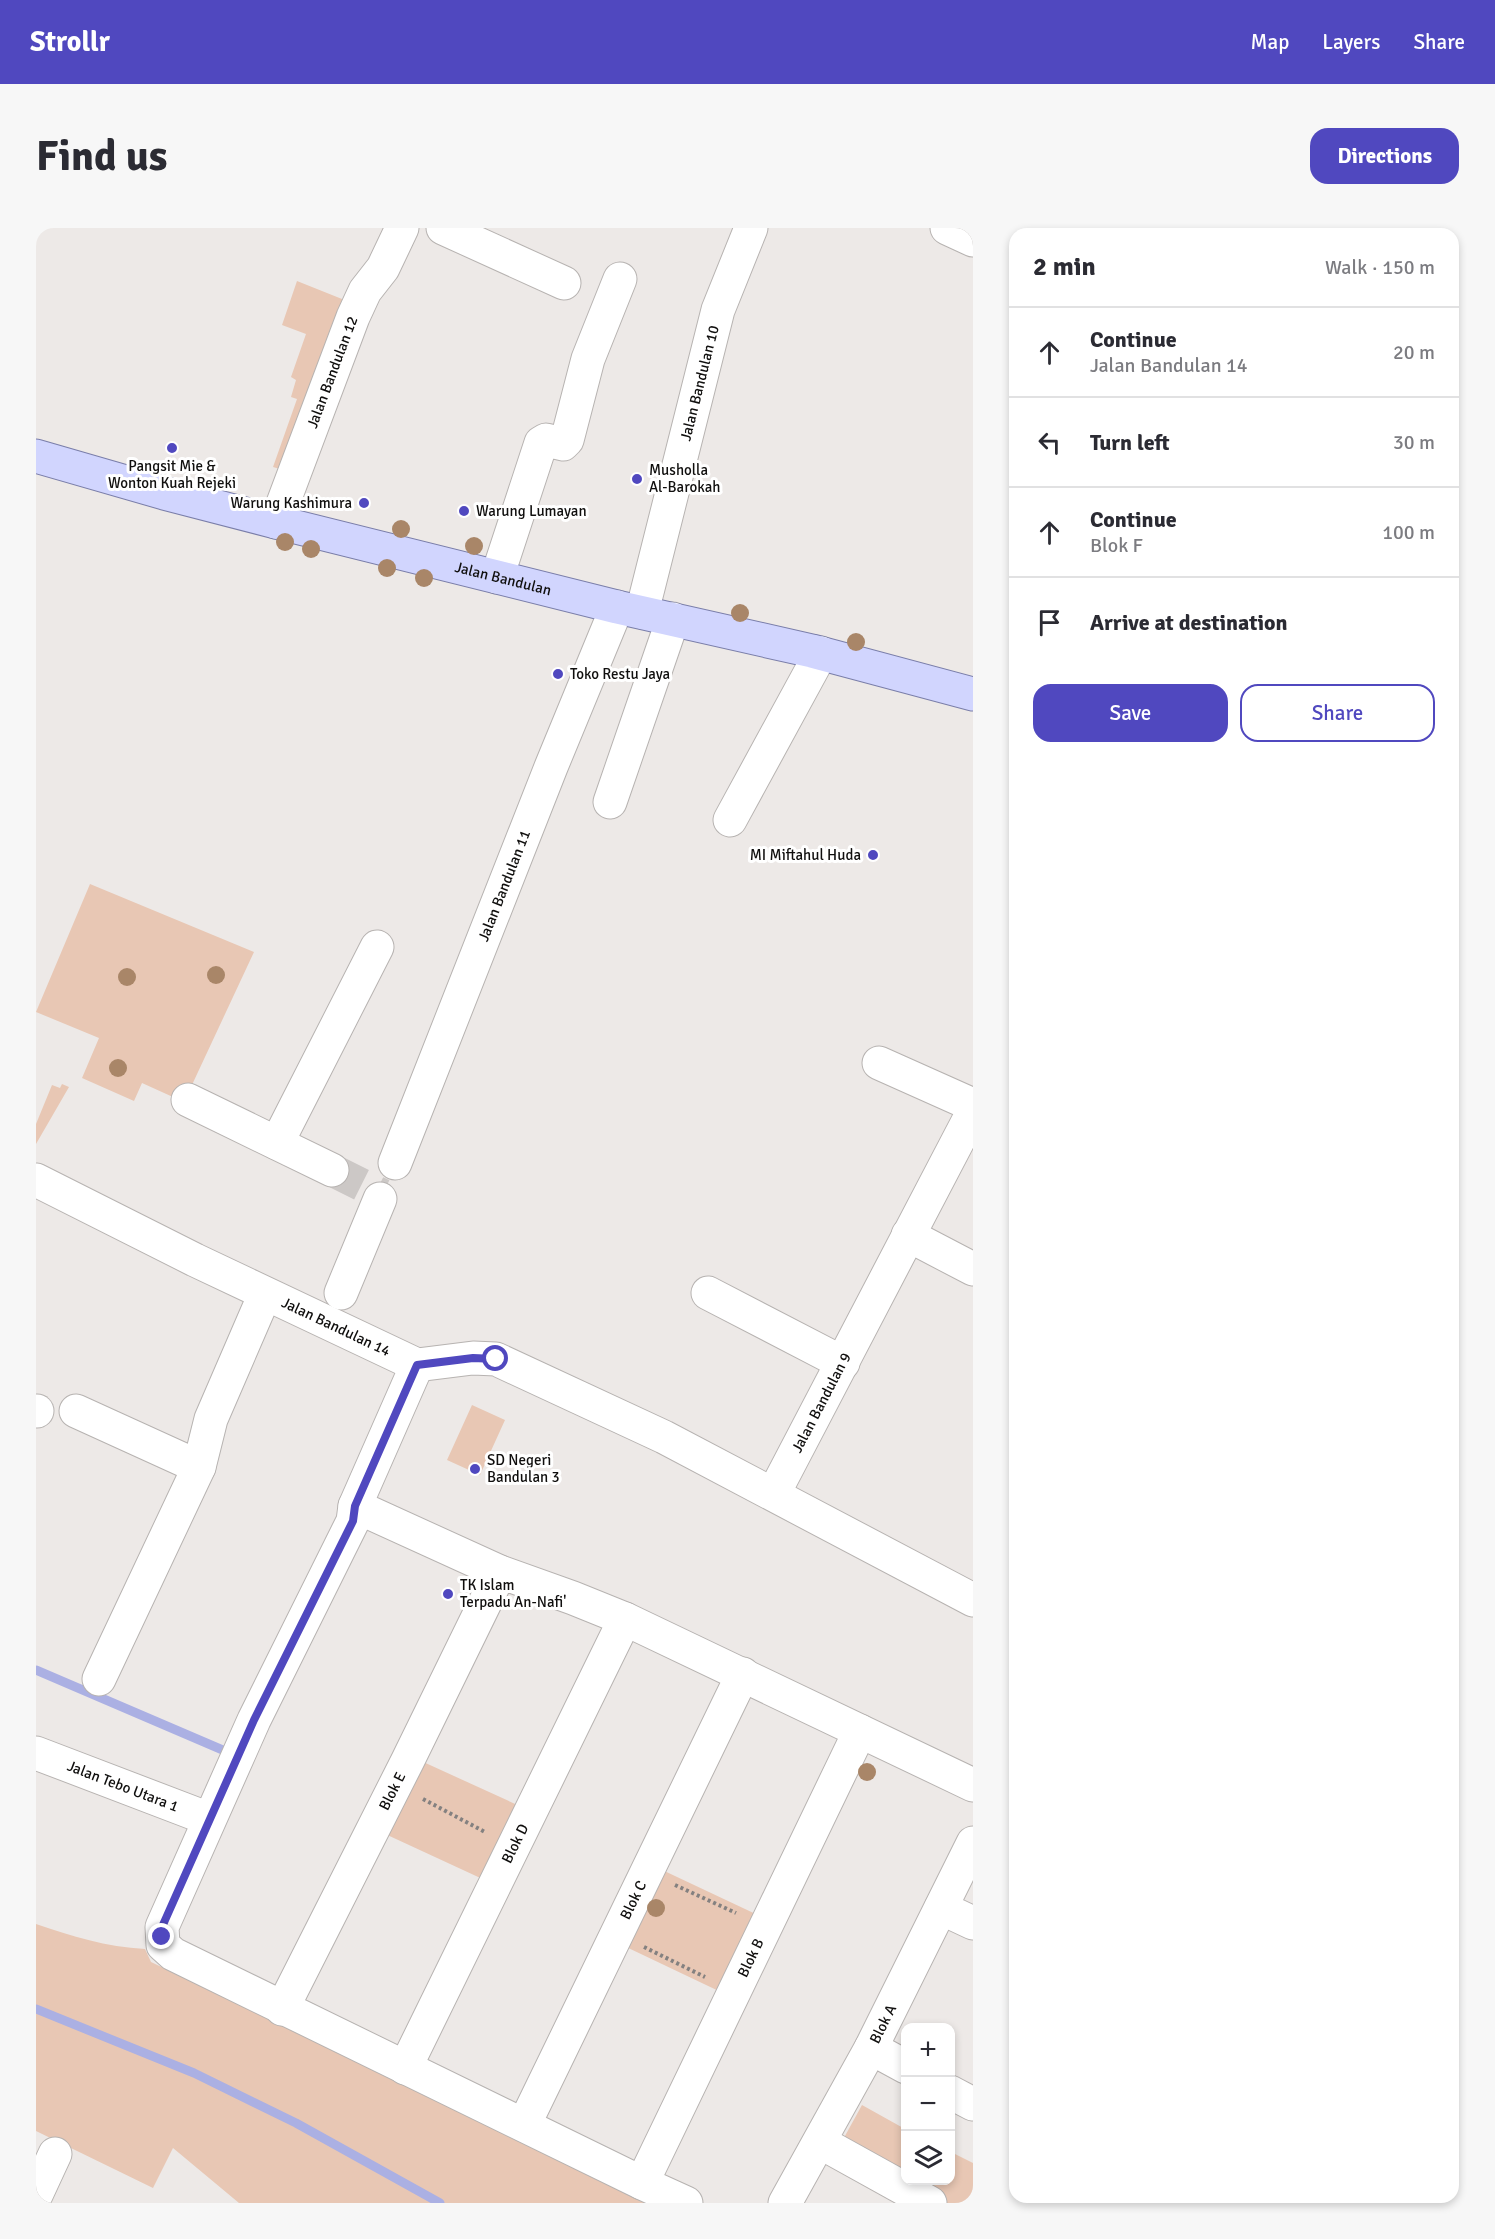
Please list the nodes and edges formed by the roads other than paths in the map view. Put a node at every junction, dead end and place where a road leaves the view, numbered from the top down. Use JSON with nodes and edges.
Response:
{"nodes":[{"id":1,"x":402,"y":228,"type":"edge"},
{"id":2,"x":751,"y":228,"type":"edge"},
{"id":3,"x":947,"y":228,"type":"edge"},
{"id":4,"x":448,"y":229,"type":"edge"},
{"id":5,"x":973,"y":240,"type":"edge"},
{"id":6,"x":620,"y":279,"type":"dead end"},
{"id":7,"x":564,"y":284,"type":"dead end"},
{"id":8,"x":36,"y":456,"type":"edge"},
{"id":9,"x":276,"y":522,"type":"junction"},
{"id":10,"x":497,"y":577,"type":"junction"},
{"id":11,"x":629,"y":609,"type":"junction"},
{"id":12,"x":673,"y":619,"type":"junction"},
{"id":13,"x":820,"y":653,"type":"junction"},
{"id":14,"x":972,"y":689,"type":"edge"},
{"id":15,"x":610,"y":802,"type":"dead end"},
{"id":16,"x":730,"y":820,"type":"dead end"},
{"id":17,"x":377,"y":947,"type":"dead end"},
{"id":18,"x":879,"y":1064,"type":"dead end"},
{"id":19,"x":188,"y":1100,"type":"dead end"},
{"id":20,"x":972,"y":1118,"type":"edge"},
{"id":21,"x":277,"y":1143,"type":"junction"},
{"id":22,"x":394,"y":1163,"type":"dead end"},
{"id":23,"x":332,"y":1170,"type":"tunnel mouth"},
{"id":24,"x":36,"y":1180,"type":"edge"},
{"id":25,"x":380,"y":1199,"type":"dead end"},
{"id":26,"x":908,"y":1235,"type":"junction"},
{"id":27,"x":973,"y":1269,"type":"edge"},
{"id":28,"x":708,"y":1293,"type":"dead end"},
{"id":29,"x":266,"y":1294,"type":"junction"},
{"id":30,"x":333,"y":1311,"type":"junction"},
{"id":31,"x":843,"y":1363,"type":"junction"},
{"id":32,"x":417,"y":1365,"type":"junction"},
{"id":33,"x":76,"y":1411,"type":"dead end"},
{"id":34,"x":199,"y":1467,"type":"junction"},
{"id":35,"x":774,"y":1493,"type":"junction"},
{"id":36,"x":355,"y":1506,"type":"junction"},
{"id":37,"x":500,"y":1572,"type":"junction"},
{"id":38,"x":973,"y":1600,"type":"edge"},
{"id":39,"x":625,"y":1619,"type":"junction"},
{"id":40,"x":743,"y":1674,"type":"junction"},
{"id":41,"x":99,"y":1679,"type":"dead end"},
{"id":42,"x":860,"y":1731,"type":"junction"},
{"id":43,"x":36,"y":1753,"type":"edge"},
{"id":44,"x":973,"y":1785,"type":"edge"},
{"id":45,"x":209,"y":1819,"type":"junction"},
{"id":46,"x":973,"y":1842,"type":"edge"},
{"id":47,"x":941,"y":1908,"type":"junction"},
{"id":48,"x":973,"y":1923,"type":"edge"},
{"id":49,"x":282,"y":2009,"type":"junction"},
{"id":50,"x":871,"y":2048,"type":"junction"},
{"id":51,"x":901,"y":2064,"type":"edge"},
{"id":52,"x":405,"y":2068,"type":"junction"},
{"id":53,"x":955,"y":2094,"type":"edge"},
{"id":54,"x":973,"y":2104,"type":"edge"},
{"id":55,"x":524,"y":2126,"type":"junction"},
{"id":56,"x":820,"y":2142,"type":"junction"},
{"id":57,"x":55,"y":2154,"type":"dead end"},
{"id":58,"x":642,"y":2183,"type":"junction"},
{"id":59,"x":36,"y":2195,"type":"edge"},
{"id":60,"x":686,"y":2203,"type":"edge"},
{"id":61,"x":785,"y":2203,"type":"edge"},
{"id":62,"x":930,"y":2203,"type":"edge"}],
"edges":[{"from":1,"to":9,"type":"street","name":"Jalan Bandulan 12"},
{"from":2,"to":11,"type":"street","name":"Jalan Bandulan 10"},
{"from":3,"to":5,"type":"street"},
{"from":4,"to":7,"type":"street"},
{"from":6,"to":10,"type":"street"},
{"from":8,"to":9,"type":"main road","name":"Jalan Bandulan"},
{"from":9,"to":10,"type":"main road","name":"Jalan Bandulan"},
{"from":10,"to":11,"type":"main road","name":"Jalan Bandulan"},
{"from":11,"to":12,"type":"main road","name":"Jalan Bandulan"},
{"from":11,"to":22,"type":"street","name":"Jalan Bandulan 11"},
{"from":12,"to":13,"type":"main road","name":"Jalan Bandulan"},
{"from":12,"to":15,"type":"street"},
{"from":13,"to":14,"type":"main road","name":"Jalan Bandulan"},
{"from":13,"to":16,"type":"street"},
{"from":17,"to":21,"type":"street"},
{"from":18,"to":20,"type":"street"},
{"from":19,"to":21,"type":"street"},
{"from":20,"to":26,"type":"street","name":"Jalan Bandulan 9"},
{"from":21,"to":23,"type":"street"},
{"from":24,"to":29,"type":"street","name":"Jalan Bandulan 14"},
{"from":25,"to":30,"type":"street"},
{"from":26,"to":27,"type":"street"},
{"from":26,"to":31,"type":"street","name":"Jalan Bandulan 9"},
{"from":28,"to":31,"type":"street"},
{"from":29,"to":30,"type":"street","name":"Jalan Bandulan 14"},
{"from":29,"to":34,"type":"street"},
{"from":30,"to":32,"type":"street","name":"Jalan Bandulan 14"},
{"from":31,"to":35,"type":"street","name":"Jalan Bandulan 9"},
{"from":32,"to":35,"type":"street"},
{"from":32,"to":36,"type":"street"},
{"from":33,"to":34,"type":"street"},
{"from":34,"to":41,"type":"street"},
{"from":35,"to":38,"type":"street"},
{"from":36,"to":37,"type":"street"},
{"from":36,"to":45,"type":"street"},
{"from":37,"to":39,"type":"street"},
{"from":37,"to":49,"type":"street","name":"Blok E"},
{"from":39,"to":40,"type":"street"},
{"from":39,"to":52,"type":"street","name":"Blok D"},
{"from":40,"to":42,"type":"street"},
{"from":40,"to":55,"type":"street","name":"Blok C"},
{"from":42,"to":44,"type":"street"},
{"from":42,"to":58,"type":"street","name":"Blok B"},
{"from":43,"to":45,"type":"street","name":"Jalan Tebo Utara 1"},
{"from":45,"to":49,"type":"street"},
{"from":46,"to":47,"type":"street","name":"Blok A"},
{"from":47,"to":48,"type":"street"},
{"from":47,"to":50,"type":"street","name":"Blok A"},
{"from":49,"to":52,"type":"street"},
{"from":50,"to":51,"type":"street"},
{"from":50,"to":56,"type":"street","name":"Blok A"},
{"from":52,"to":55,"type":"street"},
{"from":53,"to":54,"type":"street"},
{"from":55,"to":58,"type":"street"},
{"from":56,"to":61,"type":"street","name":"Blok A"},
{"from":56,"to":62,"type":"street"},
{"from":57,"to":59,"type":"street"},
{"from":58,"to":60,"type":"street"}]}
